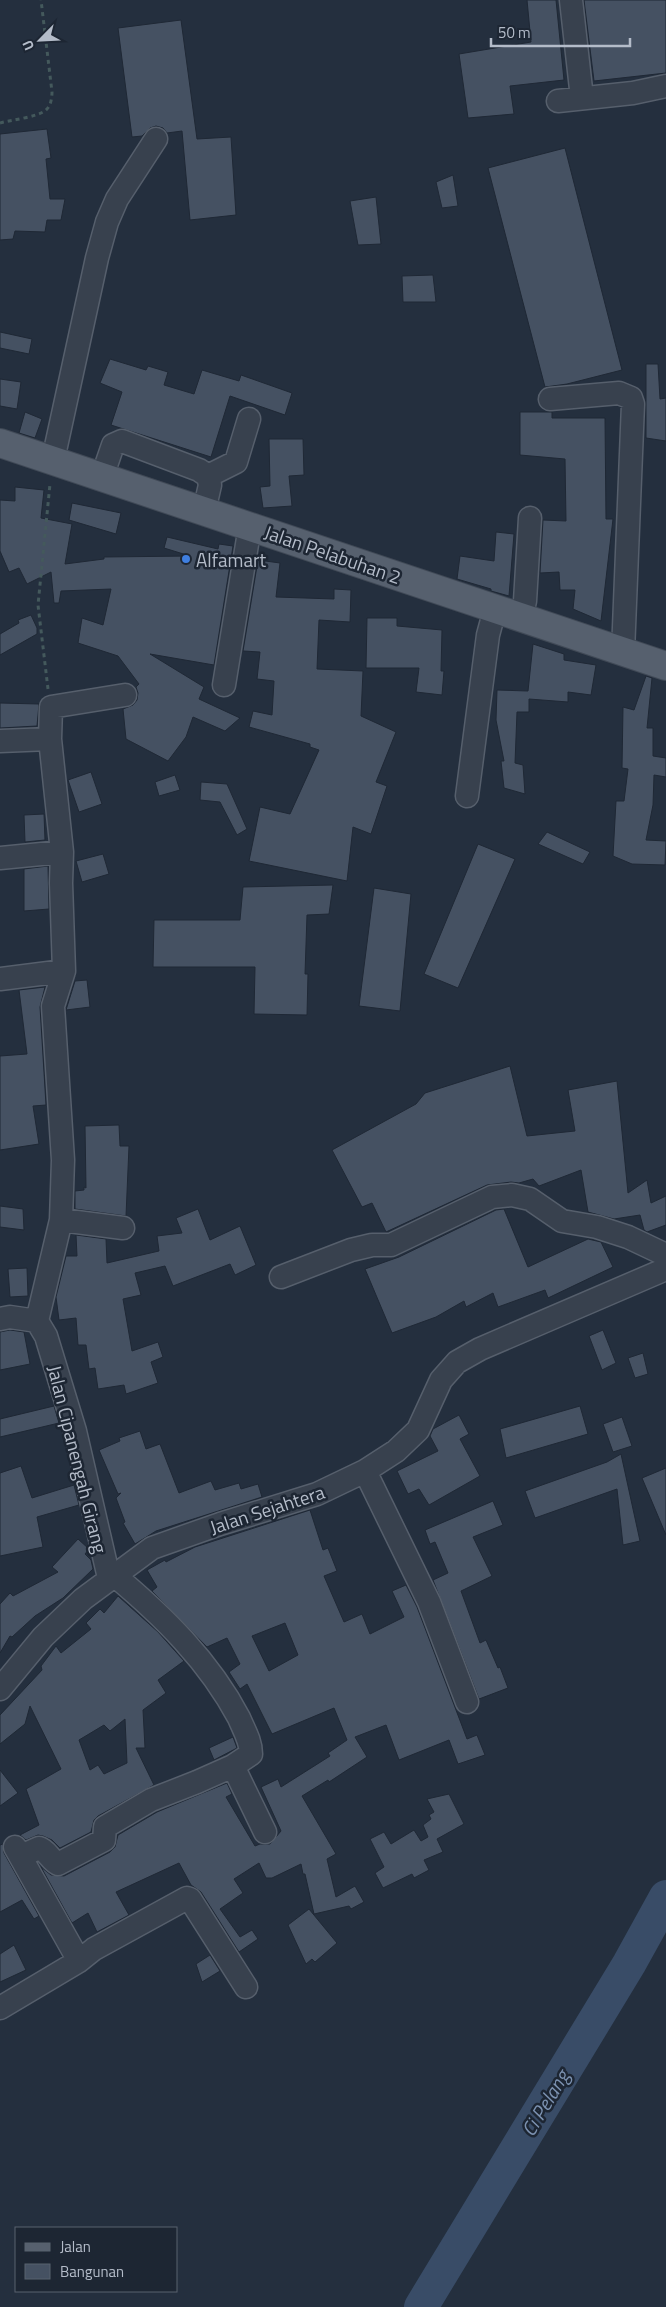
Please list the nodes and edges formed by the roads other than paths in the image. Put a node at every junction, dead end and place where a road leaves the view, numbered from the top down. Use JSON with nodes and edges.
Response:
{"nodes":[{"id":1,"x":571,"y":0,"type":"edge"},
{"id":2,"x":666,"y":86,"type":"edge"},
{"id":3,"x":582,"y":98,"type":"junction"},
{"id":4,"x":558,"y":101,"type":"dead end"},
{"id":5,"x":156,"y":139,"type":"dead end"},
{"id":6,"x":550,"y":399,"type":"dead end"},
{"id":7,"x":249,"y":419,"type":"dead end"},
{"id":8,"x":0,"y":443,"type":"edge"},
{"id":9,"x":53,"y":460,"type":"junction"},
{"id":10,"x":208,"y":476,"type":"junction"},
{"id":11,"x":102,"y":477,"type":"junction"},
{"id":12,"x":204,"y":510,"type":"junction"},
{"id":13,"x":530,"y":518,"type":"dead end"},
{"id":14,"x":250,"y":526,"type":"junction"},
{"id":15,"x":495,"y":609,"type":"junction"},
{"id":16,"x":522,"y":618,"type":"junction"},
{"id":17,"x":623,"y":652,"type":"junction"},
{"id":18,"x":666,"y":666,"type":"edge"},
{"id":19,"x":224,"y":685,"type":"dead end"},
{"id":20,"x":126,"y":695,"type":"dead end"},
{"id":21,"x":50,"y":739,"type":"junction"},
{"id":22,"x":0,"y":742,"type":"edge"},
{"id":23,"x":467,"y":796,"type":"dead end"},
{"id":24,"x":62,"y":852,"type":"junction"},
{"id":25,"x":0,"y":858,"type":"edge"},
{"id":26,"x":64,"y":971,"type":"junction"},
{"id":27,"x":0,"y":979,"type":"edge"},
{"id":28,"x":61,"y":1220,"type":"junction"},
{"id":29,"x":123,"y":1228,"type":"dead end"},
{"id":30,"x":666,"y":1255,"type":"edge"},
{"id":31,"x":666,"y":1269,"type":"edge"},
{"id":32,"x":281,"y":1277,"type":"dead end"},
{"id":33,"x":0,"y":1319,"type":"edge"},
{"id":34,"x":37,"y":1321,"type":"junction"},
{"id":35,"x":365,"y":1471,"type":"junction"},
{"id":36,"x":111,"y":1576,"type":"junction"},
{"id":37,"x":0,"y":1689,"type":"edge"},
{"id":38,"x":466,"y":1702,"type":"dead end"},
{"id":39,"x":233,"y":1766,"type":"junction"},
{"id":40,"x":265,"y":1832,"type":"dead end"},
{"id":41,"x":79,"y":1961,"type":"junction"},
{"id":42,"x":246,"y":1987,"type":"dead end"},
{"id":43,"x":0,"y":2008,"type":"edge"}],
"edges":[{"from":1,"to":3,"type":"street"},
{"from":2,"to":3,"type":"street"},
{"from":3,"to":4,"type":"street"},
{"from":5,"to":9,"type":"street"},
{"from":6,"to":17,"type":"street"},
{"from":7,"to":10,"type":"street"},
{"from":8,"to":9,"type":"main road","name":"Jalan Pelabuhan 2"},
{"from":9,"to":11,"type":"main road","name":"Jalan Pelabuhan 2"},
{"from":10,"to":11,"type":"street"},
{"from":10,"to":12,"type":"street"},
{"from":11,"to":12,"type":"main road","name":"Jalan Pelabuhan 2"},
{"from":12,"to":14,"type":"main road","name":"Jalan Pelabuhan 2"},
{"from":13,"to":16,"type":"street"},
{"from":14,"to":15,"type":"main road","name":"Jalan Pelabuhan 2"},
{"from":14,"to":19,"type":"street"},
{"from":15,"to":16,"type":"main road","name":"Jalan Pelabuhan 2"},
{"from":15,"to":23,"type":"street"},
{"from":16,"to":17,"type":"main road","name":"Jalan Pelabuhan 2"},
{"from":17,"to":18,"type":"main road","name":"Jalan Pelabuhan 2"},
{"from":20,"to":21,"type":"street"},
{"from":21,"to":22,"type":"street"},
{"from":21,"to":24,"type":"street"},
{"from":24,"to":25,"type":"street"},
{"from":24,"to":26,"type":"street"},
{"from":26,"to":27,"type":"street"},
{"from":26,"to":28,"type":"street"},
{"from":28,"to":29,"type":"street"},
{"from":28,"to":34,"type":"street"},
{"from":30,"to":32,"type":"street"},
{"from":31,"to":35,"type":"street","name":"Jalan Sejahtera"},
{"from":33,"to":34,"type":"street"},
{"from":34,"to":36,"type":"street","name":"Jalan Cipanengah Girang"},
{"from":35,"to":36,"type":"street","name":"Jalan Sejahtera"},
{"from":35,"to":38,"type":"street"},
{"from":36,"to":37,"type":"street","name":"Jalan Sejahtera"},
{"from":36,"to":39,"type":"street"},
{"from":39,"to":40,"type":"street"},
{"from":39,"to":41,"type":"street"},
{"from":41,"to":42,"type":"street"},
{"from":41,"to":43,"type":"street"}]}
